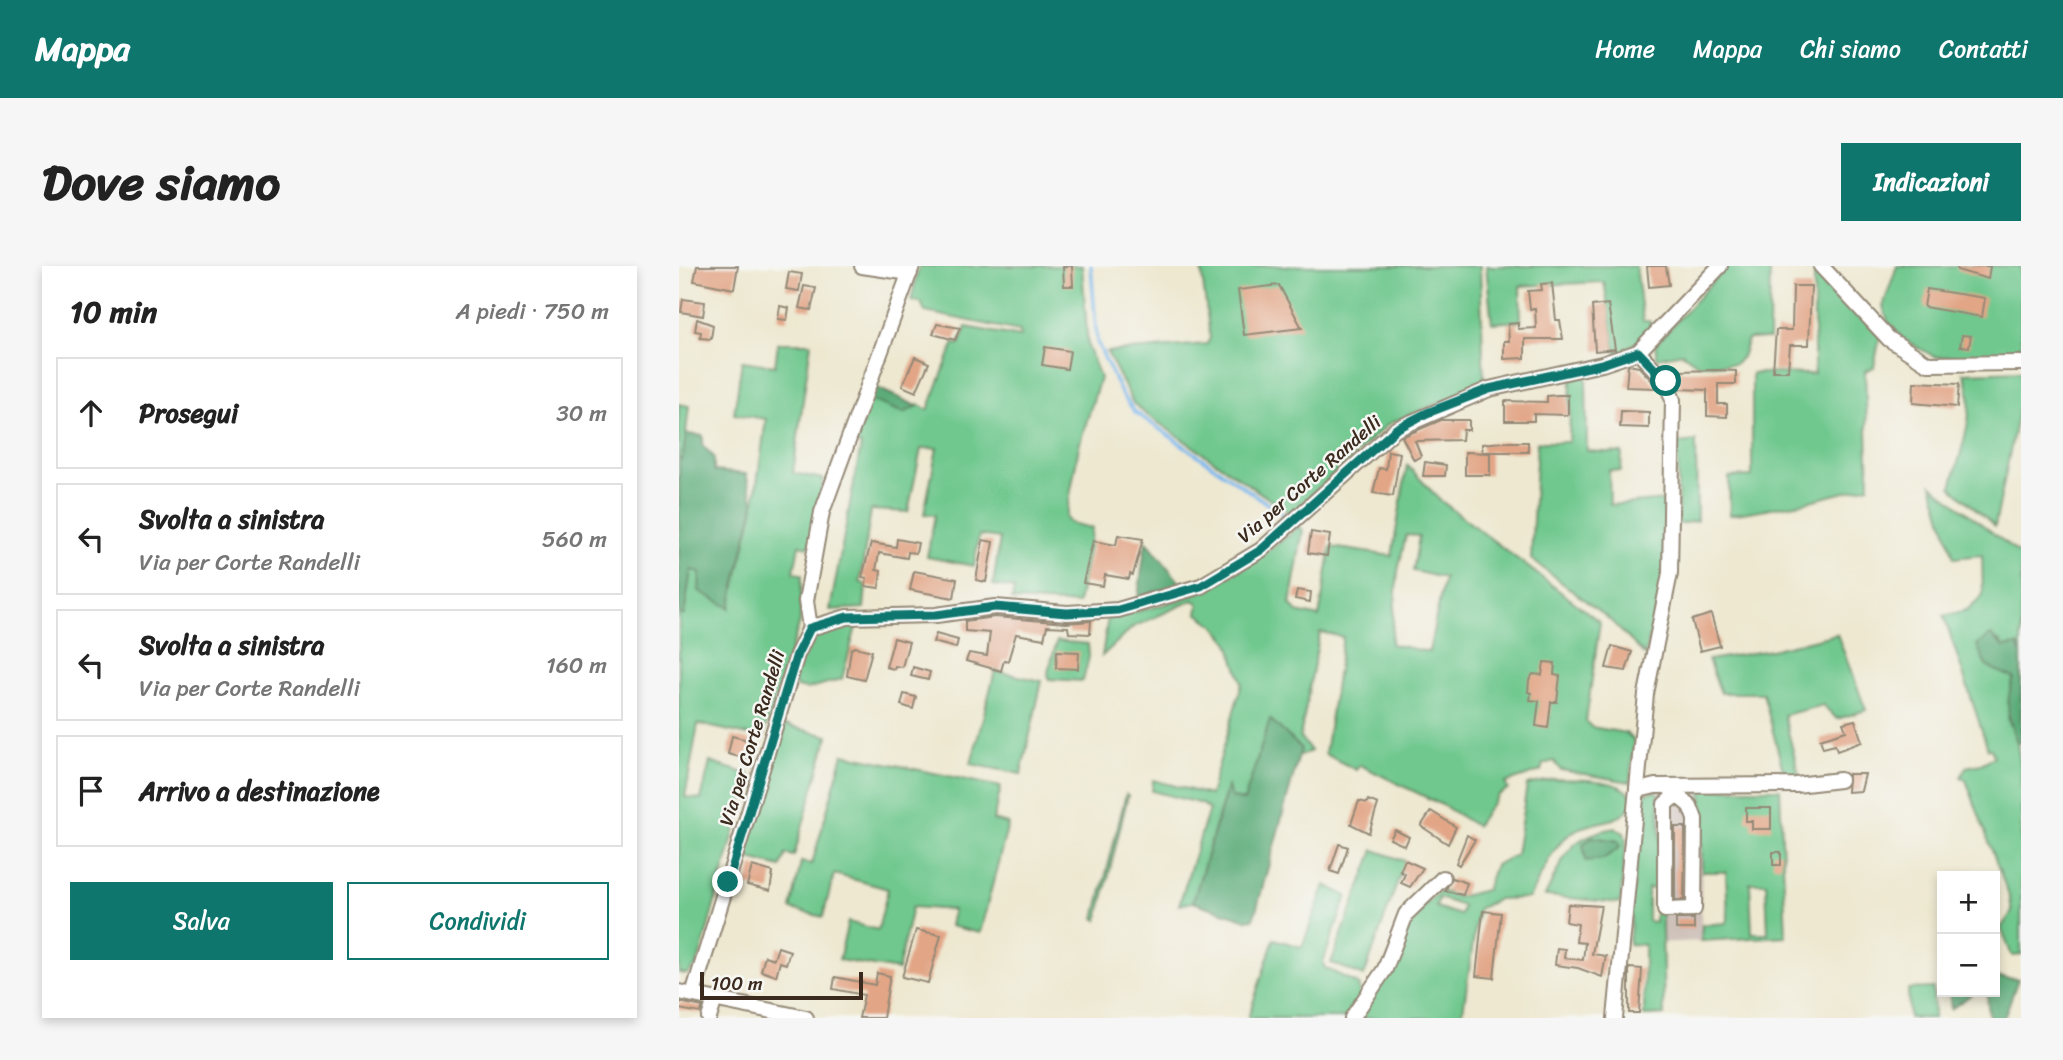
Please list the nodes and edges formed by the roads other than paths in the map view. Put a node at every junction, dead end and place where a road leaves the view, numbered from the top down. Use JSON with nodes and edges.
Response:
{"nodes":[{"id":1,"x":862,"y":266,"type":"edge"},
{"id":2,"x":1720,"y":266,"type":"edge"},
{"id":3,"x":1821,"y":266,"type":"edge"},
{"id":4,"x":911,"y":270,"type":"edge"},
{"id":5,"x":1638,"y":352,"type":"junction"},
{"id":6,"x":2021,"y":363,"type":"edge"},
{"id":7,"x":810,"y":628,"type":"junction"},
{"id":8,"x":1840,"y":780,"type":"dead end"},
{"id":9,"x":1639,"y":790,"type":"junction"},
{"id":10,"x":1673,"y":790,"type":"junction"},
{"id":11,"x":1443,"y":878,"type":"dead end"},
{"id":12,"x":686,"y":993,"type":"edge"},
{"id":13,"x":715,"y":999,"type":"junction"},
{"id":14,"x":780,"y":1015,"type":"edge"},
{"id":15,"x":709,"y":1018,"type":"edge"},
{"id":16,"x":805,"y":1018,"type":"edge"},
{"id":17,"x":1352,"y":1018,"type":"edge"},
{"id":18,"x":1615,"y":1018,"type":"edge"}],
"edges":[{"from":1,"to":4,"type":"street"},
{"from":2,"to":5,"type":"street","name":"Via per Corte Randelli"},
{"from":3,"to":6,"type":"street"},
{"from":4,"to":7,"type":"street"},
{"from":5,"to":7,"type":"street","name":"Via per Corte Randelli"},
{"from":5,"to":9,"type":"street"},
{"from":7,"to":12,"type":"street","name":"Via per Corte Randelli"},
{"from":8,"to":10,"type":"street"},
{"from":9,"to":10,"type":"street"},
{"from":9,"to":18,"type":"street"},
{"from":10,"to":10,"type":"street"},
{"from":11,"to":17,"type":"street"},
{"from":12,"to":13,"type":"street"},
{"from":13,"to":14,"type":"street"},
{"from":13,"to":15,"type":"street"},
{"from":14,"to":16,"type":"street"}]}
